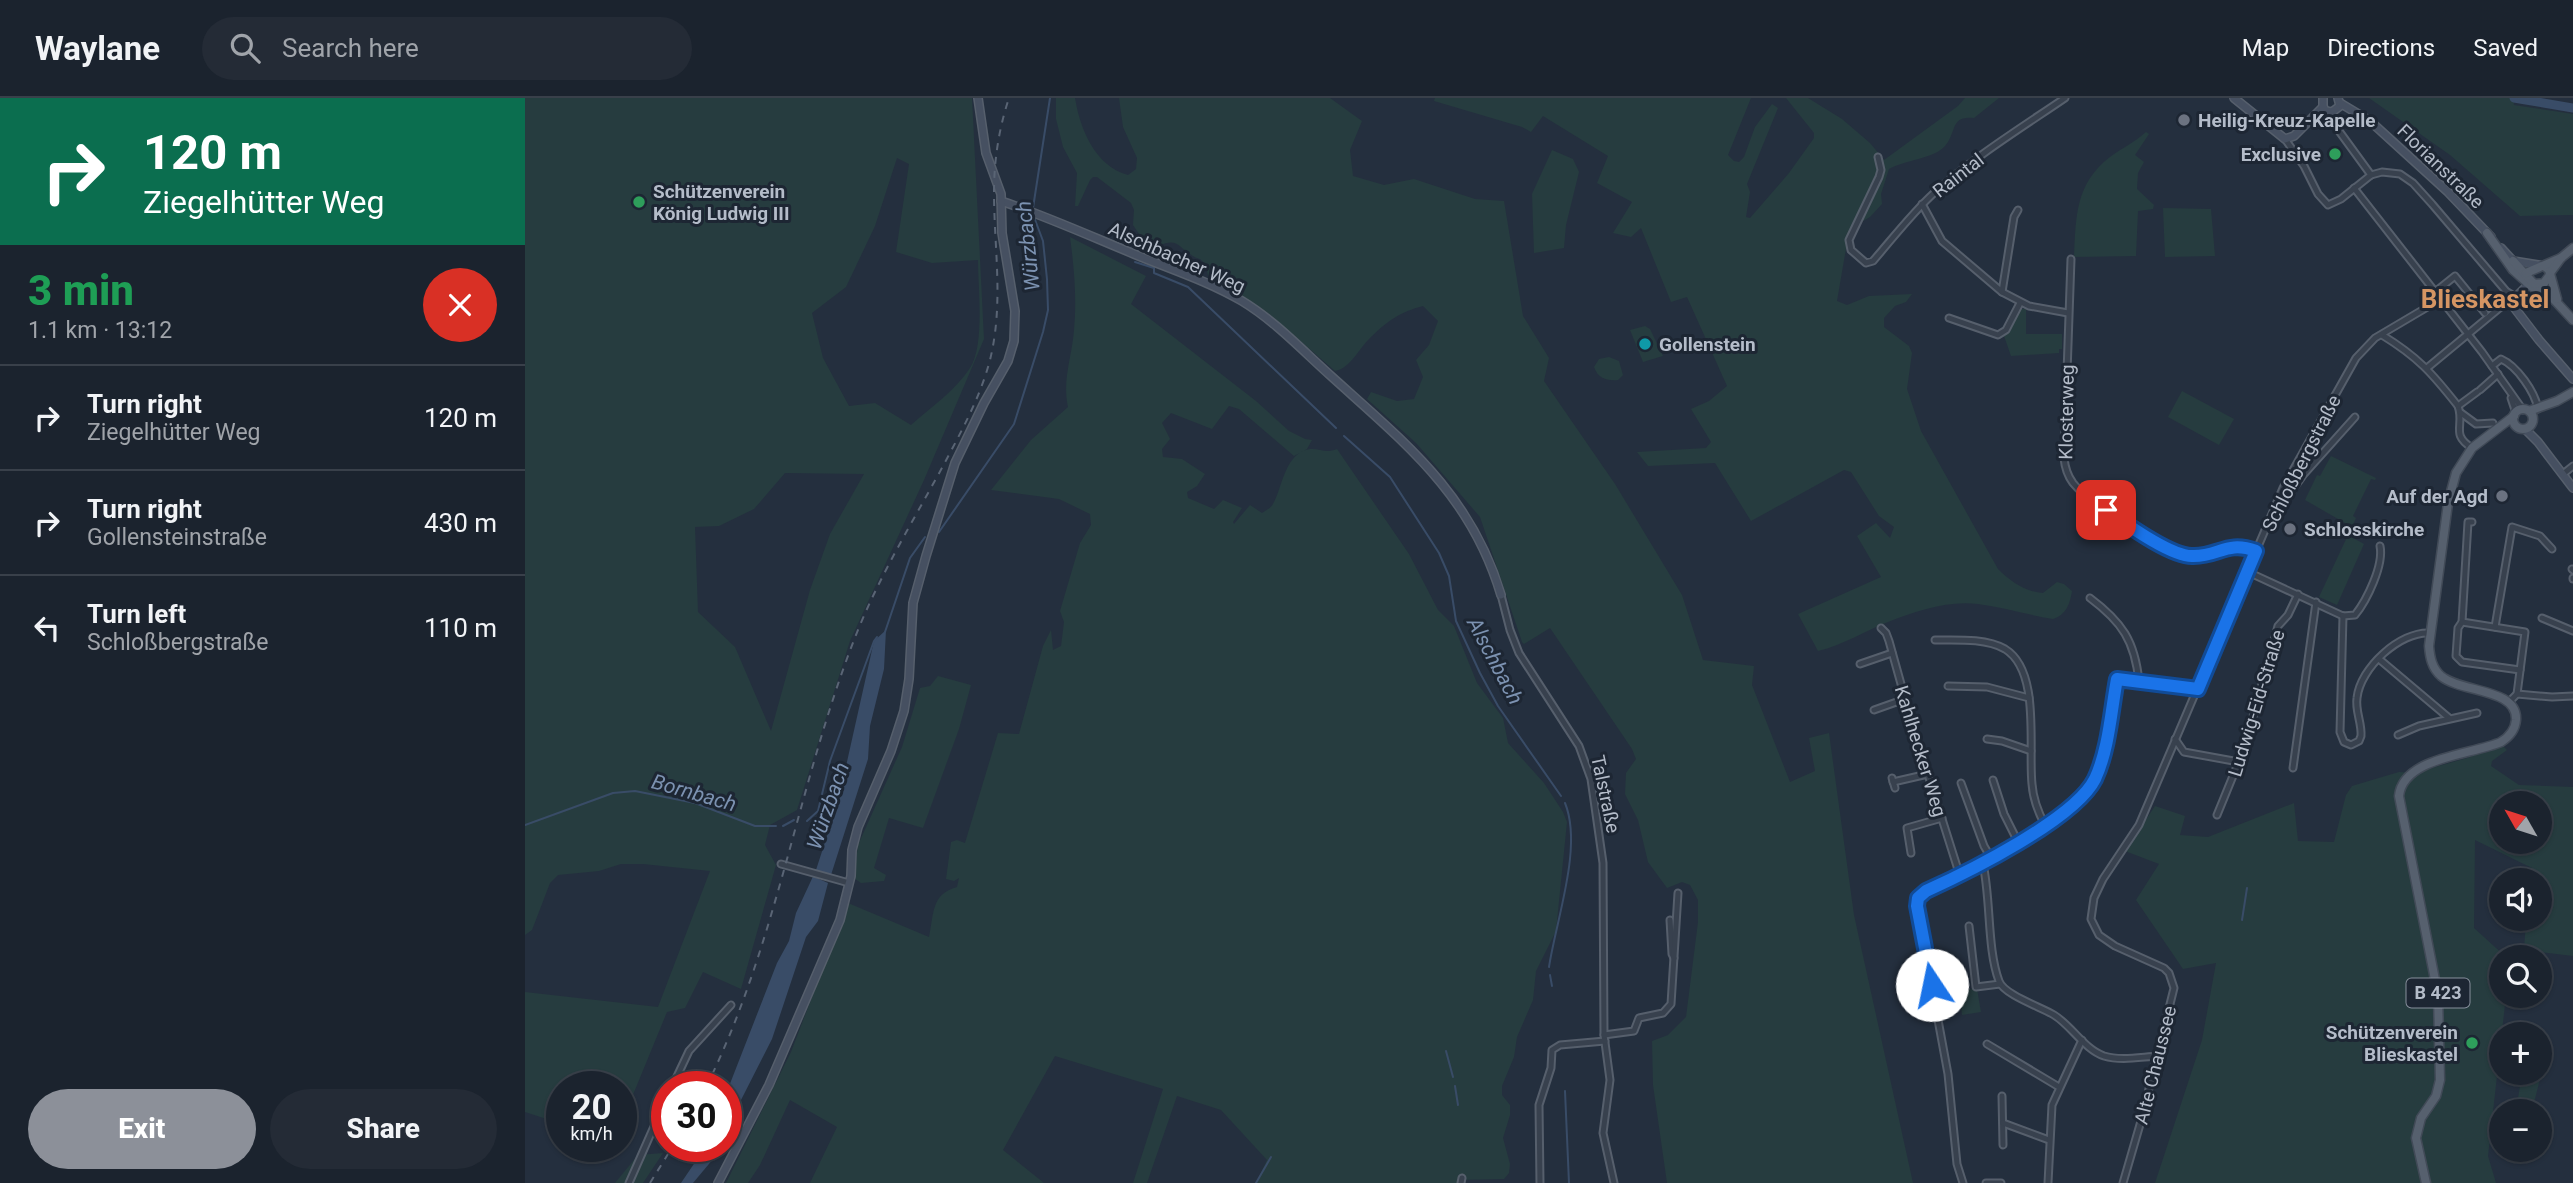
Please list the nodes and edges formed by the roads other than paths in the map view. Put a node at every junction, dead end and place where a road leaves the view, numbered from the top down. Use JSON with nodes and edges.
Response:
{"nodes":[{"id":1,"x":978,"y":98,"type":"edge"},
{"id":2,"x":2065,"y":98,"type":"edge"},
{"id":3,"x":2234,"y":98,"type":"edge"},
{"id":4,"x":2323,"y":98,"type":"edge"},
{"id":5,"x":2339,"y":101,"type":"edge"},
{"id":6,"x":2323,"y":107,"type":"junction"},
{"id":7,"x":2332,"y":113,"type":"junction"},
{"id":8,"x":2282,"y":136,"type":"junction"},
{"id":9,"x":1878,"y":157,"type":"dead end"},
{"id":10,"x":2371,"y":175,"type":"junction"},
{"id":11,"x":2354,"y":188,"type":"junction"},
{"id":12,"x":1001,"y":201,"type":"junction"},
{"id":13,"x":1922,"y":204,"type":"junction"},
{"id":14,"x":2018,"y":210,"type":"dead end"},
{"id":15,"x":2487,"y":233,"type":"junction"},
{"id":16,"x":2573,"y":248,"type":"edge"},
{"id":17,"x":2071,"y":259,"type":"dead end"},
{"id":18,"x":2513,"y":261,"type":"junction"},
{"id":19,"x":2548,"y":271,"type":"junction"},
{"id":20,"x":2529,"y":278,"type":"junction"},
{"id":21,"x":2002,"y":292,"type":"junction"},
{"id":22,"x":2435,"y":292,"type":"junction"},
{"id":23,"x":2514,"y":296,"type":"junction"},
{"id":24,"x":2441,"y":299,"type":"junction"},
{"id":25,"x":2558,"y":302,"type":"junction"},
{"id":26,"x":2020,"y":303,"type":"junction"},
{"id":27,"x":2509,"y":305,"type":"junction"},
{"id":28,"x":2068,"y":313,"type":"junction"},
{"id":29,"x":2485,"y":313,"type":"dead end"},
{"id":30,"x":1949,"y":318,"type":"dead end"},
{"id":31,"x":2573,"y":320,"type":"edge"},
{"id":32,"x":2469,"y":334,"type":"junction"},
{"id":33,"x":2382,"y":335,"type":"junction"},
{"id":34,"x":2492,"y":366,"type":"junction"},
{"id":35,"x":2427,"y":368,"type":"junction"},
{"id":36,"x":2498,"y":374,"type":"junction"},
{"id":37,"x":2573,"y":379,"type":"edge"},
{"id":38,"x":2573,"y":392,"type":"edge"},
{"id":39,"x":2573,"y":397,"type":"edge"},
{"id":40,"x":2458,"y":406,"type":"junction"},
{"id":41,"x":2461,"y":413,"type":"junction"},
{"id":42,"x":2355,"y":417,"type":"dead end"},
{"id":43,"x":2525,"y":418,"type":"junction"},
{"id":44,"x":1387,"y":425,"type":"joint"},
{"id":45,"x":2496,"y":425,"type":"junction"},
{"id":46,"x":2472,"y":448,"type":"junction"},
{"id":47,"x":2573,"y":466,"type":"edge"},
{"id":48,"x":2563,"y":474,"type":"junction"},
{"id":49,"x":2573,"y":488,"type":"edge"},
{"id":50,"x":2280,"y":496,"type":"junction"},
{"id":51,"x":2472,"y":522,"type":"dead end"},
{"id":52,"x":2380,"y":546,"type":"dead end"},
{"id":53,"x":2552,"y":549,"type":"dead end"},
{"id":54,"x":2256,"y":551,"type":"junction"},
{"id":55,"x":2248,"y":572,"type":"junction"},
{"id":56,"x":2298,"y":594,"type":"junction"},
{"id":57,"x":1501,"y":595,"type":"joint"},
{"id":58,"x":2090,"y":598,"type":"dead end"},
{"id":59,"x":2316,"y":602,"type":"junction"},
{"id":60,"x":2343,"y":616,"type":"junction"},
{"id":61,"x":2542,"y":618,"type":"dead end"},
{"id":62,"x":2462,"y":622,"type":"junction"},
{"id":63,"x":2495,"y":627,"type":"junction"},
{"id":64,"x":1881,"y":628,"type":"dead end"},
{"id":65,"x":2573,"y":631,"type":"edge"},
{"id":66,"x":2430,"y":633,"type":"junction"},
{"id":67,"x":1935,"y":640,"type":"dead end"},
{"id":68,"x":1892,"y":653,"type":"junction"},
{"id":69,"x":2379,"y":659,"type":"junction"},
{"id":70,"x":1860,"y":664,"type":"dead end"},
{"id":71,"x":2520,"y":670,"type":"junction"},
{"id":72,"x":2139,"y":682,"type":"junction"},
{"id":73,"x":1948,"y":686,"type":"dead end"},
{"id":74,"x":2198,"y":689,"type":"junction"},
{"id":75,"x":2517,"y":694,"type":"junction"},
{"id":76,"x":2573,"y":696,"type":"edge"},
{"id":77,"x":2029,"y":698,"type":"junction"},
{"id":78,"x":1905,"y":699,"type":"junction"},
{"id":79,"x":2509,"y":702,"type":"junction"},
{"id":80,"x":1874,"y":710,"type":"dead end"},
{"id":81,"x":2477,"y":713,"type":"dead end"},
{"id":82,"x":2449,"y":718,"type":"junction"},
{"id":83,"x":2398,"y":735,"type":"dead end"},
{"id":84,"x":1987,"y":739,"type":"dead end"},
{"id":85,"x":2175,"y":739,"type":"junction"},
{"id":86,"x":2031,"y":751,"type":"junction"},
{"id":87,"x":2239,"y":762,"type":"junction"},
{"id":88,"x":2293,"y":768,"type":"dead end"},
{"id":89,"x":1928,"y":774,"type":"junction"},
{"id":90,"x":1993,"y":780,"type":"dead end"},
{"id":91,"x":1893,"y":783,"type":"dead end"},
{"id":92,"x":1961,"y":783,"type":"dead end"},
{"id":93,"x":2217,"y":814,"type":"dead end"},
{"id":94,"x":1942,"y":818,"type":"junction"},
{"id":95,"x":2045,"y":825,"type":"junction"},
{"id":96,"x":2018,"y":842,"type":"junction"},
{"id":97,"x":1912,"y":853,"type":"dead end"},
{"id":98,"x":1991,"y":858,"type":"junction"},
{"id":99,"x":1983,"y":863,"type":"junction"},
{"id":100,"x":781,"y":864,"type":"dead end"},
{"id":101,"x":1960,"y":876,"type":"junction"},
{"id":102,"x":849,"y":883,"type":"junction"},
{"id":103,"x":1678,"y":893,"type":"dead end"},
{"id":104,"x":2092,"y":905,"type":"joint"},
{"id":105,"x":1670,"y":920,"type":"dead end"},
{"id":106,"x":1969,"y":926,"type":"dead end"},
{"id":107,"x":1675,"y":960,"type":"junction"},
{"id":108,"x":2000,"y":984,"type":"junction"},
{"id":109,"x":731,"y":1005,"type":"dead end"},
{"id":110,"x":1604,"y":1038,"type":"junction"},
{"id":111,"x":2082,"y":1040,"type":"junction"},
{"id":112,"x":1987,"y":1044,"type":"dead end"},
{"id":113,"x":2158,"y":1056,"type":"junction"},
{"id":114,"x":680,"y":1071,"type":"edge"},
{"id":115,"x":2059,"y":1087,"type":"junction"},
{"id":116,"x":2001,"y":1096,"type":"dead end"},
{"id":117,"x":2003,"y":1123,"type":"junction"},
{"id":118,"x":651,"y":1136,"type":"edge"},
{"id":119,"x":2049,"y":1140,"type":"junction"},
{"id":120,"x":2003,"y":1144,"type":"dead end"},
{"id":121,"x":629,"y":1183,"type":"edge"},
{"id":122,"x":718,"y":1183,"type":"edge"},
{"id":123,"x":1540,"y":1183,"type":"edge"},
{"id":124,"x":1615,"y":1183,"type":"edge"},
{"id":125,"x":1963,"y":1183,"type":"edge"},
{"id":126,"x":1986,"y":1183,"type":"edge"},
{"id":127,"x":2001,"y":1183,"type":"edge"},
{"id":128,"x":2048,"y":1183,"type":"edge"},
{"id":129,"x":2123,"y":1183,"type":"edge"},
{"id":130,"x":2425,"y":1183,"type":"edge"}],
"edges":[{"from":1,"to":12,"type":"main road"},
{"from":2,"to":13,"type":"street","name":"Raintal"},
{"from":3,"to":8,"type":"main road"},
{"from":4,"to":6,"type":"main road"},
{"from":5,"to":7,"type":"main road"},
{"from":5,"to":15,"type":"main road","name":"Florianstraße"},
{"from":6,"to":7,"type":"main road"},
{"from":6,"to":8,"type":"main road"},
{"from":7,"to":10,"type":"street"},
{"from":8,"to":11,"type":"street"},
{"from":9,"to":13,"type":"street","name":"Raintal"},
{"from":10,"to":11,"type":"street"},
{"from":10,"to":23,"type":"street"},
{"from":11,"to":22,"type":"street"},
{"from":12,"to":44,"type":"main road","name":"Alschbacher Weg"},
{"from":12,"to":102,"type":"main road"},
{"from":13,"to":21,"type":"street"},
{"from":14,"to":21,"type":"street"},
{"from":15,"to":18,"type":"main road","name":"Florianstraße"},
{"from":15,"to":20,"type":"main road"},
{"from":16,"to":19,"type":"main road"},
{"from":17,"to":28,"type":"street","name":"Klosterweg"},
{"from":18,"to":19,"type":"main road"},
{"from":18,"to":20,"type":"main road"},
{"from":19,"to":20,"type":"main road"},
{"from":19,"to":20,"type":"main road"},
{"from":19,"to":25,"type":"main road"},
{"from":20,"to":23,"type":"main road"},
{"from":20,"to":25,"type":"main road"},
{"from":21,"to":26,"type":"street"},
{"from":22,"to":24,"type":"street"},
{"from":22,"to":29,"type":"street"},
{"from":23,"to":27,"type":"main road"},
{"from":24,"to":32,"type":"street"},
{"from":24,"to":33,"type":"street","name":"Schloßbergstraße"},
{"from":25,"to":31,"type":"main road"},
{"from":26,"to":28,"type":"street"},
{"from":26,"to":30,"type":"street"},
{"from":27,"to":32,"type":"street"},
{"from":27,"to":37,"type":"main road"},
{"from":28,"to":54,"type":"street","name":"Klosterweg"},
{"from":32,"to":34,"type":"street"},
{"from":32,"to":35,"type":"street"},
{"from":33,"to":35,"type":"street"},
{"from":33,"to":50,"type":"street","name":"Schloßbergstraße"},
{"from":34,"to":36,"type":"street"},
{"from":34,"to":43,"type":"street"},
{"from":35,"to":40,"type":"street"},
{"from":36,"to":40,"type":"street"},
{"from":36,"to":43,"type":"street"},
{"from":38,"to":43,"type":"main road"},
{"from":39,"to":43,"type":"main road"},
{"from":40,"to":41,"type":"street"},
{"from":41,"to":45,"type":"street"},
{"from":41,"to":46,"type":"street"},
{"from":42,"to":50,"type":"street"},
{"from":43,"to":45,"type":"main road"},
{"from":43,"to":48,"type":"main road"},
{"from":44,"to":57,"type":"main road","name":"Talstraße"},
{"from":45,"to":46,"type":"main road"},
{"from":46,"to":66,"type":"main road"},
{"from":47,"to":48,"type":"street"},
{"from":48,"to":49,"type":"main road"},
{"from":50,"to":54,"type":"street","name":"Schloßbergstraße"},
{"from":51,"to":62,"type":"street"},
{"from":52,"to":60,"type":"street"},
{"from":53,"to":63,"type":"street"},
{"from":54,"to":55,"type":"street","name":"Schloßbergstraße"},
{"from":55,"to":56,"type":"street"},
{"from":55,"to":74,"type":"street","name":"Schloßbergstraße"},
{"from":56,"to":59,"type":"street"},
{"from":56,"to":87,"type":"street","name":"Ludwig-Eid-Straße"},
{"from":57,"to":110,"type":"street","name":"Talstraße"},
{"from":58,"to":72,"type":"street"},
{"from":59,"to":60,"type":"street"},
{"from":59,"to":88,"type":"street"},
{"from":60,"to":69,"type":"street"},
{"from":61,"to":65,"type":"street"},
{"from":62,"to":63,"type":"street"},
{"from":62,"to":71,"type":"street"},
{"from":63,"to":71,"type":"street"},
{"from":64,"to":68,"type":"street","name":"Kahlhecker Weg"},
{"from":66,"to":69,"type":"street"},
{"from":66,"to":79,"type":"main road"},
{"from":67,"to":77,"type":"street"},
{"from":68,"to":70,"type":"street"},
{"from":68,"to":78,"type":"street","name":"Kahlhecker Weg"},
{"from":69,"to":82,"type":"street"},
{"from":71,"to":75,"type":"street"},
{"from":72,"to":74,"type":"street"},
{"from":72,"to":95,"type":"street"},
{"from":73,"to":77,"type":"street"},
{"from":74,"to":85,"type":"street","name":"Schloßbergstraße"},
{"from":75,"to":76,"type":"street"},
{"from":75,"to":79,"type":"street"},
{"from":77,"to":86,"type":"street"},
{"from":78,"to":80,"type":"street"},
{"from":78,"to":89,"type":"street","name":"Kahlhecker Weg"},
{"from":79,"to":130,"type":"main road","number":"B 423"},
{"from":81,"to":82,"type":"street"},
{"from":82,"to":83,"type":"street"},
{"from":84,"to":86,"type":"street"},
{"from":85,"to":87,"type":"street"},
{"from":85,"to":104,"type":"street","name":"Schloßbergstraße"},
{"from":86,"to":95,"type":"street"},
{"from":87,"to":93,"type":"street","name":"Ludwig-Eid-Straße"},
{"from":89,"to":91,"type":"street"},
{"from":89,"to":94,"type":"street","name":"Kahlhecker Weg"},
{"from":90,"to":96,"type":"street"},
{"from":92,"to":98,"type":"street"},
{"from":94,"to":97,"type":"street"},
{"from":94,"to":101,"type":"street","name":"Kahlhecker Weg"},
{"from":95,"to":96,"type":"street"},
{"from":96,"to":98,"type":"street"},
{"from":98,"to":99,"type":"street"},
{"from":99,"to":101,"type":"street"},
{"from":99,"to":108,"type":"street"},
{"from":100,"to":102,"type":"street"},
{"from":101,"to":125,"type":"street"},
{"from":102,"to":122,"type":"main road"},
{"from":103,"to":107,"type":"street"},
{"from":104,"to":113,"type":"street","name":"Alte Chaussee"},
{"from":105,"to":107,"type":"street"},
{"from":106,"to":108,"type":"street"},
{"from":107,"to":110,"type":"street"},
{"from":108,"to":111,"type":"street"},
{"from":109,"to":114,"type":"street"},
{"from":110,"to":123,"type":"street"},
{"from":110,"to":124,"type":"street","name":"Talstraße"},
{"from":111,"to":113,"type":"street"},
{"from":111,"to":115,"type":"street"},
{"from":112,"to":115,"type":"street"},
{"from":113,"to":129,"type":"street","name":"Alte Chaussee"},
{"from":115,"to":119,"type":"street"},
{"from":116,"to":117,"type":"street"},
{"from":117,"to":119,"type":"street"},
{"from":117,"to":120,"type":"street"},
{"from":118,"to":121,"type":"street"},
{"from":119,"to":128,"type":"street"},
{"from":126,"to":127,"type":"street"}]}
